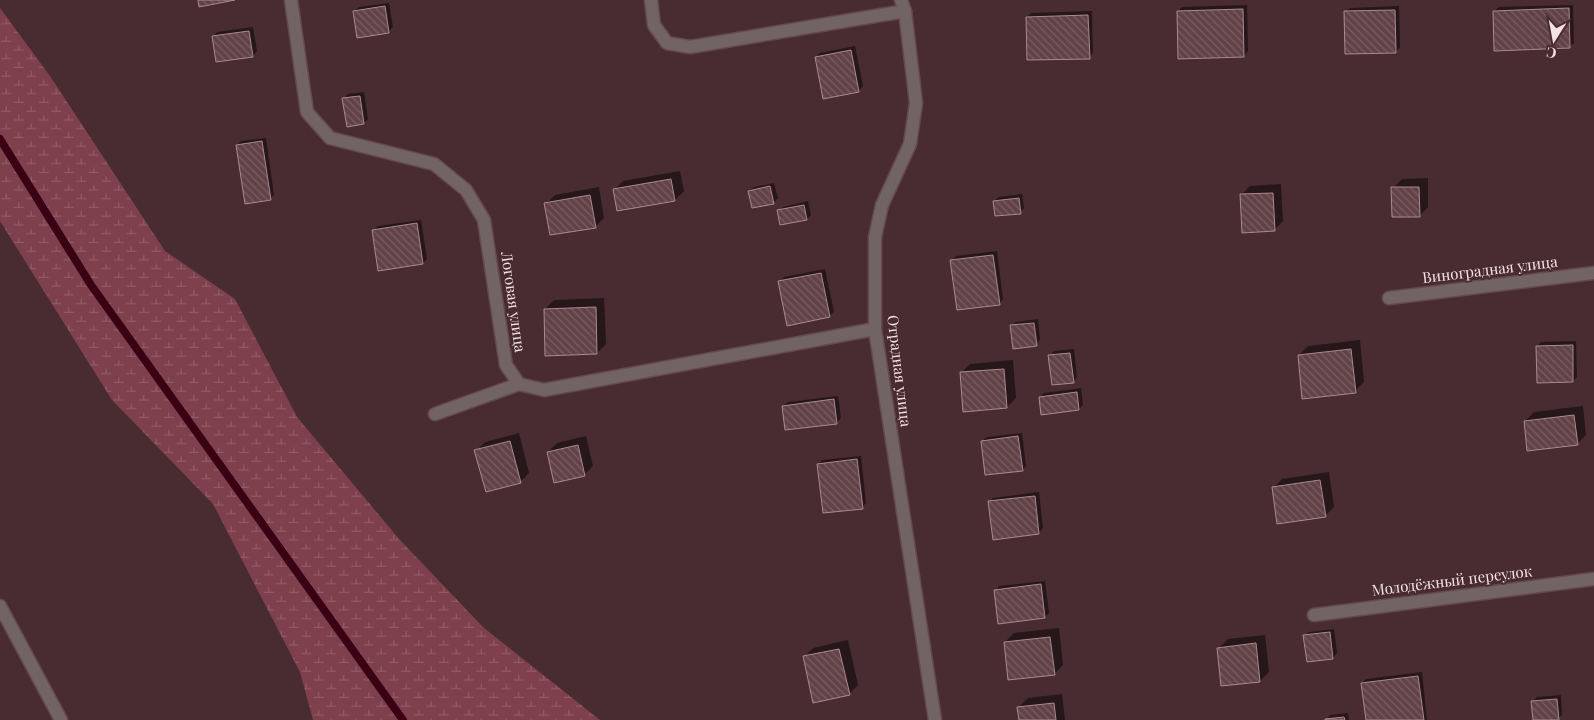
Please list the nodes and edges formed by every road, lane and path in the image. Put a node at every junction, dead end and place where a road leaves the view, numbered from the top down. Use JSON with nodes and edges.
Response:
{"nodes":[{"id":1,"x":291,"y":0,"type":"edge"},
{"id":2,"x":651,"y":0,"type":"edge"},
{"id":3,"x":903,"y":5,"type":"edge"},
{"id":4,"x":1594,"y":273,"type":"edge"},
{"id":5,"x":1389,"y":298,"type":"dead end"},
{"id":6,"x":875,"y":329,"type":"junction"},
{"id":7,"x":519,"y":384,"type":"junction"},
{"id":8,"x":435,"y":414,"type":"dead end"},
{"id":9,"x":1594,"y":579,"type":"edge"},
{"id":10,"x":0,"y":606,"type":"edge"},
{"id":11,"x":1314,"y":615,"type":"dead end"},
{"id":12,"x":61,"y":720,"type":"edge"},
{"id":13,"x":935,"y":720,"type":"edge"}],
"edges":[{"from":1,"to":7,"type":"street","name":"Логовая улица"},
{"from":2,"to":3,"type":"street"},
{"from":3,"to":6,"type":"street","name":"Отрадная улица"},
{"from":4,"to":5,"type":"street","name":"Виноградная улица"},
{"from":6,"to":7,"type":"street"},
{"from":6,"to":13,"type":"street","name":"Отрадная улица"},
{"from":7,"to":8,"type":"street"},
{"from":9,"to":11,"type":"street","name":"Молодёжный переулок"},
{"from":10,"to":12,"type":"street"}]}
